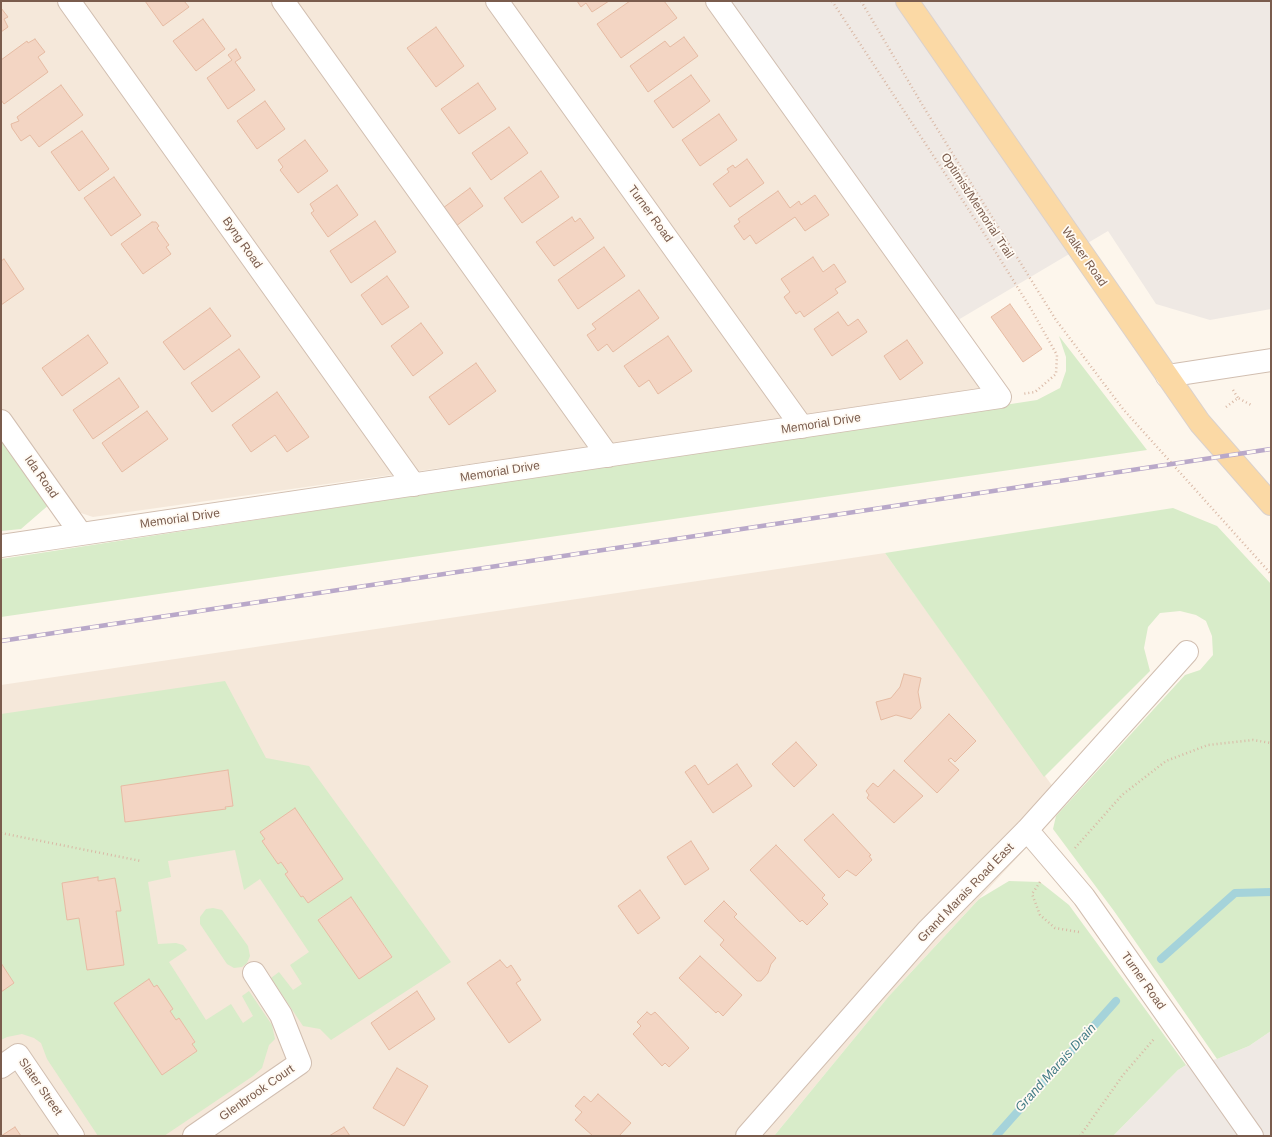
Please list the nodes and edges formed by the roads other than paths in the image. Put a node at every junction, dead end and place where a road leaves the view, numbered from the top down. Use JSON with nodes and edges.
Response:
{"nodes":[{"id":1,"x":70,"y":1,"type":"edge"},
{"id":2,"x":283,"y":1,"type":"edge"},
{"id":3,"x":497,"y":1,"type":"edge"},
{"id":4,"x":717,"y":1,"type":"edge"},
{"id":5,"x":908,"y":1,"type":"edge"},
{"id":6,"x":1271,"y":360,"type":"edge"},
{"id":7,"x":1167,"y":376,"type":"junction"},
{"id":8,"x":1,"y":421,"type":"edge"},
{"id":9,"x":802,"y":427,"type":"junction"},
{"id":10,"x":608,"y":456,"type":"junction"},
{"id":11,"x":414,"y":485,"type":"junction"},
{"id":12,"x":1271,"y":504,"type":"edge"},
{"id":13,"x":81,"y":534,"type":"junction"},
{"id":14,"x":1,"y":546,"type":"edge"},
{"id":15,"x":1186,"y":652,"type":"dead end"},
{"id":16,"x":1027,"y":830,"type":"junction"},
{"id":17,"x":254,"y":973,"type":"dead end"},
{"id":18,"x":1,"y":1067,"type":"edge"},
{"id":19,"x":73,"y":1136,"type":"edge"},
{"id":20,"x":194,"y":1136,"type":"edge"},
{"id":21,"x":747,"y":1136,"type":"edge"},
{"id":22,"x":1252,"y":1136,"type":"edge"}],
"edges":[{"from":1,"to":11,"type":"street","name":"Byng Road"},
{"from":2,"to":10,"type":"street"},
{"from":3,"to":9,"type":"street","name":"Turner Road"},
{"from":4,"to":9,"type":"street","name":"Memorial Drive"},
{"from":5,"to":7,"type":"main road","name":"Walker Road"},
{"from":6,"to":7,"type":"street"},
{"from":7,"to":12,"type":"main road","name":"Walker Road"},
{"from":8,"to":13,"type":"street","name":"Ida Road"},
{"from":9,"to":10,"type":"street","name":"Memorial Drive"},
{"from":10,"to":11,"type":"street","name":"Memorial Drive"},
{"from":11,"to":13,"type":"street","name":"Memorial Drive"},
{"from":13,"to":14,"type":"street","name":"Memorial Drive"},
{"from":15,"to":16,"type":"street","name":"Grand Marais Road East"},
{"from":16,"to":21,"type":"street","name":"Grand Marais Road East"},
{"from":16,"to":22,"type":"street","name":"Turner Road"},
{"from":17,"to":20,"type":"street","name":"Glenbrook Court"},
{"from":18,"to":19,"type":"street","name":"Slater Street"}]}
